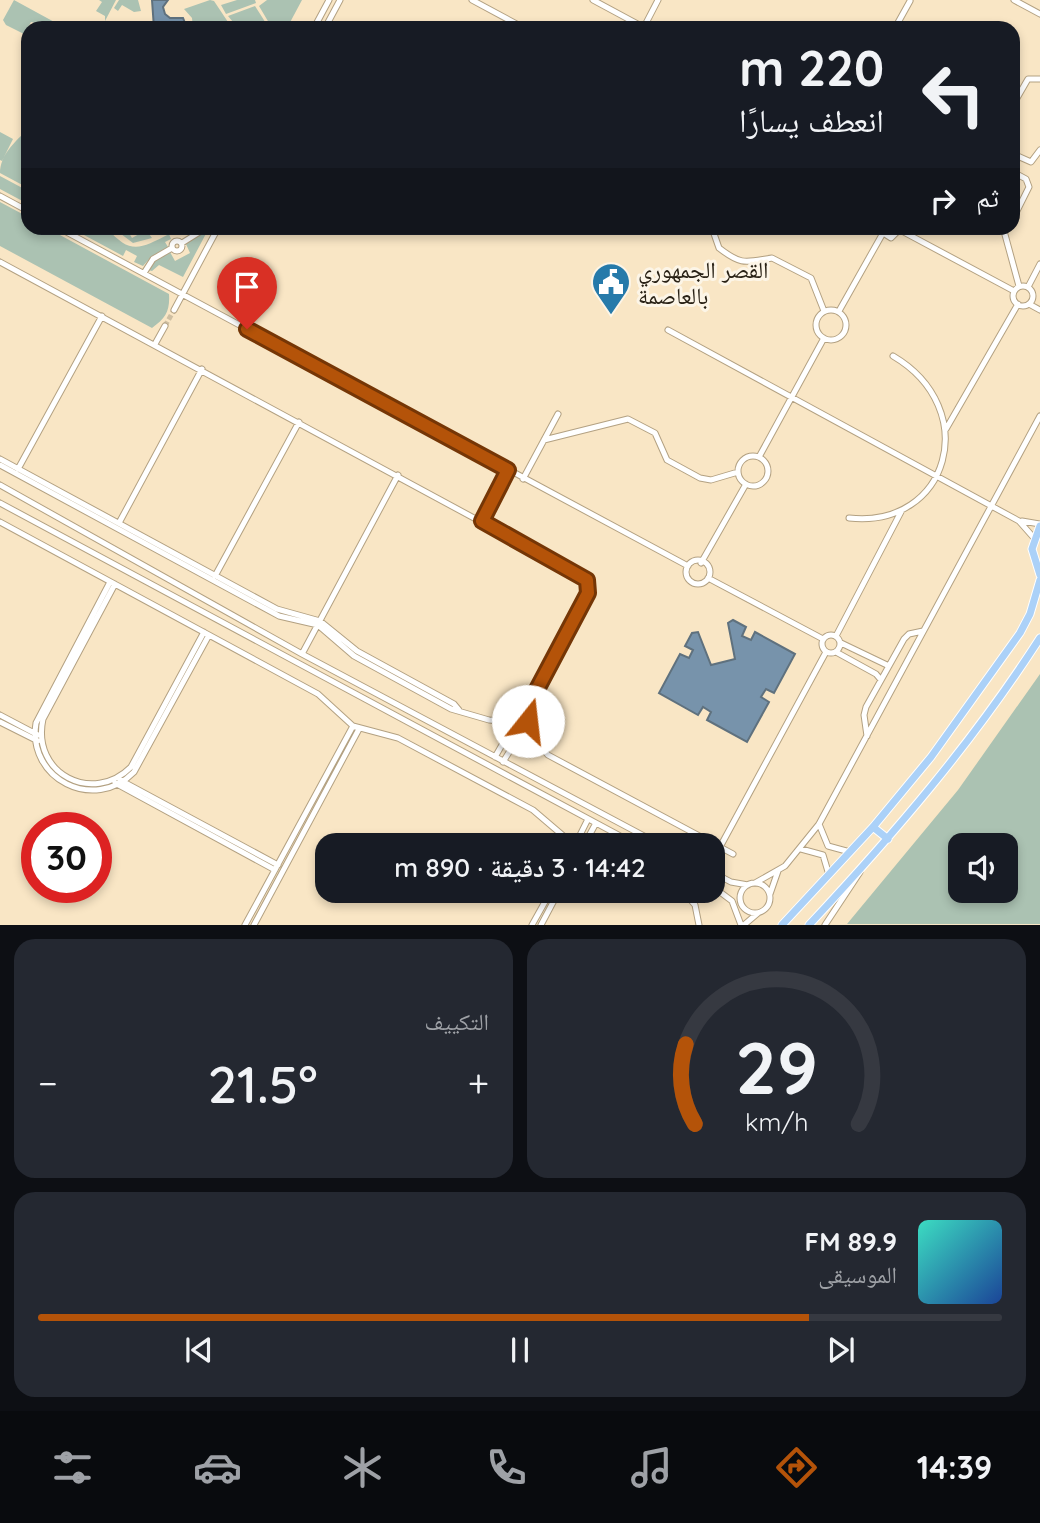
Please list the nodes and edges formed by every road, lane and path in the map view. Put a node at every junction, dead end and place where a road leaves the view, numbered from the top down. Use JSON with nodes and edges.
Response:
{"nodes":[{"id":1,"x":329,"y":0,"type":"edge"},
{"id":2,"x":340,"y":0,"type":"edge"},
{"id":3,"x":472,"y":0,"type":"edge"},
{"id":4,"x":593,"y":0,"type":"edge"},
{"id":5,"x":658,"y":0,"type":"edge"},
{"id":6,"x":1014,"y":0,"type":"edge"},
{"id":7,"x":909,"y":1,"type":"edge"},
{"id":8,"x":918,"y":1,"type":"edge"},
{"id":9,"x":1040,"y":15,"type":"edge"},
{"id":10,"x":318,"y":21,"type":"edge"},
{"id":11,"x":329,"y":21,"type":"edge"},
{"id":12,"x":511,"y":21,"type":"edge"},
{"id":13,"x":631,"y":21,"type":"edge"},
{"id":14,"x":648,"y":21,"type":"edge"},
{"id":15,"x":899,"y":21,"type":"edge"},
{"id":16,"x":1040,"y":79,"type":"edge"},
{"id":17,"x":1020,"y":92,"type":"edge"},
{"id":18,"x":1040,"y":150,"type":"edge"},
{"id":19,"x":1020,"y":157,"type":"edge"},
{"id":20,"x":1020,"y":176,"type":"edge"},
{"id":21,"x":0,"y":196,"type":"edge"},
{"id":22,"x":1020,"y":205,"type":"edge"},
{"id":23,"x":21,"y":207,"type":"edge"},
{"id":24,"x":72,"y":235,"type":"edge"},
{"id":25,"x":195,"y":235,"type":"edge"},
{"id":26,"x":214,"y":235,"type":"edge"},
{"id":27,"x":714,"y":235,"type":"edge"},
{"id":28,"x":882,"y":235,"type":"edge"},
{"id":29,"x":912,"y":235,"type":"edge"},
{"id":30,"x":1007,"y":235,"type":"edge"},
{"id":31,"x":2,"y":263,"type":"edge"},
{"id":32,"x":1040,"y":264,"type":"edge"},
{"id":33,"x":0,"y":270,"type":"edge"},
{"id":34,"x":144,"y":273,"type":"junction"},
{"id":35,"x":1028,"y":287,"type":"junction"},
{"id":36,"x":1017,"y":289,"type":"junction"},
{"id":37,"x":182,"y":294,"type":"junction"},
{"id":38,"x":1033,"y":296,"type":"junction"},
{"id":39,"x":1040,"y":300,"type":"edge"},
{"id":40,"x":1018,"y":304,"type":"junction"},
{"id":41,"x":1029,"y":304,"type":"junction"},
{"id":42,"x":174,"y":310,"type":"tunnel mouth"},
{"id":43,"x":1040,"y":310,"type":"edge"},
{"id":44,"x":824,"y":311,"type":"junction"},
{"id":45,"x":839,"y":311,"type":"junction"},
{"id":46,"x":102,"y":316,"type":"junction"},
{"id":47,"x":165,"y":326,"type":"tunnel mouth"},
{"id":48,"x":668,"y":330,"type":"dead end"},
{"id":49,"x":824,"y":338,"type":"junction"},
{"id":50,"x":155,"y":344,"type":"junction"},
{"id":51,"x":893,"y":356,"type":"dead end"},
{"id":52,"x":202,"y":369,"type":"junction"},
{"id":53,"x":792,"y":398,"type":"junction"},
{"id":54,"x":943,"y":412,"type":"junction"},
{"id":55,"x":954,"y":412,"type":"junction"},
{"id":56,"x":558,"y":414,"type":"dead end"},
{"id":57,"x":1040,"y":416,"type":"edge"},
{"id":58,"x":299,"y":422,"type":"junction"},
{"id":59,"x":946,"y":430,"type":"junction"},
{"id":60,"x":544,"y":440,"type":"junction"},
{"id":61,"x":759,"y":457,"type":"junction"},
{"id":62,"x":0,"y":459,"type":"edge"},
{"id":63,"x":0,"y":466,"type":"edge"},
{"id":64,"x":18,"y":469,"type":"junction"},
{"id":65,"x":508,"y":470,"type":"junction"},
{"id":66,"x":738,"y":472,"type":"junction"},
{"id":67,"x":398,"y":475,"type":"junction"},
{"id":68,"x":936,"y":475,"type":"junction"},
{"id":69,"x":523,"y":479,"type":"junction"},
{"id":70,"x":746,"y":484,"type":"junction"},
{"id":71,"x":0,"y":485,"type":"edge"},
{"id":72,"x":0,"y":503,"type":"edge"},
{"id":73,"x":992,"y":505,"type":"junction"},
{"id":74,"x":904,"y":508,"type":"junction"},
{"id":75,"x":886,"y":516,"type":"junction"},
{"id":76,"x":849,"y":518,"type":"dead end"},
{"id":77,"x":482,"y":521,"type":"junction"},
{"id":78,"x":1019,"y":521,"type":"junction"},
{"id":79,"x":0,"y":522,"type":"edge"},
{"id":80,"x":119,"y":523,"type":"junction"},
{"id":81,"x":895,"y":524,"type":"junction"},
{"id":82,"x":1040,"y":525,"type":"edge"},
{"id":83,"x":1034,"y":538,"type":"junction"},
{"id":84,"x":701,"y":562,"type":"junction"},
{"id":85,"x":688,"y":566,"type":"junction"},
{"id":86,"x":215,"y":576,"type":"junction"},
{"id":87,"x":1040,"y":577,"type":"edge"},
{"id":88,"x":708,"y":578,"type":"junction"},
{"id":89,"x":112,"y":583,"type":"junction"},
{"id":90,"x":319,"y":623,"type":"junction"},
{"id":91,"x":923,"y":631,"type":"junction"},
{"id":92,"x":206,"y":634,"type":"junction"},
{"id":93,"x":836,"y":636,"type":"junction"},
{"id":94,"x":1040,"y":638,"type":"edge"},
{"id":95,"x":823,"y":639,"type":"junction"},
{"id":96,"x":841,"y":643,"type":"junction"},
{"id":97,"x":848,"y":647,"type":"junction"},
{"id":98,"x":826,"y":652,"type":"junction"},
{"id":99,"x":836,"y":652,"type":"junction"},
{"id":100,"x":302,"y":654,"type":"junction"},
{"id":101,"x":843,"y":656,"type":"junction"},
{"id":102,"x":874,"y":661,"type":"junction"},
{"id":103,"x":889,"y":666,"type":"junction"},
{"id":104,"x":332,"y":670,"type":"junction"},
{"id":105,"x":869,"y":670,"type":"junction"},
{"id":106,"x":326,"y":680,"type":"junction"},
{"id":107,"x":881,"y":680,"type":"junction"},
{"id":108,"x":401,"y":707,"type":"junction"},
{"id":109,"x":524,"y":714,"type":"junction"},
{"id":110,"x":0,"y":715,"type":"edge"},
{"id":111,"x":395,"y":717,"type":"junction"},
{"id":112,"x":0,"y":722,"type":"edge"},
{"id":113,"x":514,"y":723,"type":"junction"},
{"id":114,"x":356,"y":727,"type":"junction"},
{"id":115,"x":522,"y":727,"type":"junction"},
{"id":116,"x":867,"y":736,"type":"junction"},
{"id":117,"x":38,"y":738,"type":"junction"},
{"id":118,"x":495,"y":757,"type":"junction"},
{"id":119,"x":503,"y":762,"type":"junction"},
{"id":120,"x":118,"y":781,"type":"junction"},
{"id":121,"x":588,"y":819,"type":"junction"},
{"id":122,"x":596,"y":823,"type":"junction"},
{"id":123,"x":819,"y":824,"type":"junction"},
{"id":124,"x":873,"y":827,"type":"junction"},
{"id":125,"x":560,"y":833,"type":"edge"},
{"id":126,"x":580,"y":833,"type":"edge"},
{"id":127,"x":591,"y":833,"type":"edge"},
{"id":128,"x":614,"y":833,"type":"edge"},
{"id":129,"x":638,"y":833,"type":"edge"},
{"id":130,"x":694,"y":833,"type":"edge"},
{"id":131,"x":725,"y":838,"type":"edge"},
{"id":132,"x":888,"y":839,"type":"junction"},
{"id":133,"x":801,"y":849,"type":"junction"},
{"id":134,"x":725,"y":850,"type":"edge"},
{"id":135,"x":850,"y":852,"type":"junction"},
{"id":136,"x":733,"y":854,"type":"dead end"},
{"id":137,"x":276,"y":867,"type":"junction"},
{"id":138,"x":862,"y":869,"type":"junction"},
{"id":139,"x":778,"y":871,"type":"junction"},
{"id":140,"x":829,"y":875,"type":"junction"},
{"id":141,"x":725,"y":879,"type":"edge"},
{"id":142,"x":752,"y":884,"type":"junction"},
{"id":143,"x":769,"y":894,"type":"junction"},
{"id":144,"x":725,"y":895,"type":"edge"},
{"id":145,"x":545,"y":903,"type":"edge"},
{"id":146,"x":553,"y":903,"type":"edge"},
{"id":147,"x":693,"y":903,"type":"edge"},
{"id":148,"x":739,"y":905,"type":"junction"},
{"id":149,"x":759,"y":912,"type":"junction"},
{"id":150,"x":245,"y":925,"type":"edge"},
{"id":151,"x":254,"y":925,"type":"edge"},
{"id":152,"x":533,"y":925,"type":"edge"},
{"id":153,"x":541,"y":925,"type":"edge"},
{"id":154,"x":699,"y":925,"type":"edge"},
{"id":155,"x":743,"y":925,"type":"edge"},
{"id":156,"x":782,"y":925,"type":"edge"},
{"id":157,"x":809,"y":925,"type":"edge"},
{"id":158,"x":825,"y":925,"type":"edge"}],
"edges":[{"from":1,"to":10,"type":"street"},
{"from":2,"to":11,"type":"street"},
{"from":3,"to":12,"type":"street"},
{"from":4,"to":13,"type":"street"},
{"from":5,"to":14,"type":"street"},
{"from":6,"to":9,"type":"street"},
{"from":7,"to":8,"type":"street"},
{"from":7,"to":15,"type":"street"},
{"from":16,"to":17,"type":"street"},
{"from":18,"to":19,"type":"street"},
{"from":20,"to":22,"type":"street"},
{"from":21,"to":23,"type":"street"},
{"from":24,"to":34,"type":"street"},
{"from":25,"to":34,"type":"street"},
{"from":26,"to":37,"type":"street"},
{"from":27,"to":44,"type":"street"},
{"from":28,"to":45,"type":"street"},
{"from":29,"to":36,"type":"street"},
{"from":30,"to":36,"type":"street"},
{"from":31,"to":33,"type":"street"},
{"from":31,"to":46,"type":"street"},
{"from":32,"to":35,"type":"street"},
{"from":34,"to":37,"type":"street"},
{"from":35,"to":36,"type":"street"},
{"from":35,"to":38,"type":"street"},
{"from":36,"to":40,"type":"street"},
{"from":37,"to":42,"type":"street"},
{"from":37,"to":65,"type":"street"},
{"from":38,"to":39,"type":"street"},
{"from":38,"to":41,"type":"street"},
{"from":40,"to":41,"type":"street"},
{"from":40,"to":55,"type":"street"},
{"from":41,"to":43,"type":"street"},
{"from":44,"to":45,"type":"street"},
{"from":44,"to":49,"type":"street"},
{"from":45,"to":49,"type":"street"},
{"from":46,"to":50,"type":"street"},
{"from":46,"to":64,"type":"street"},
{"from":47,"to":50,"type":"street"},
{"from":48,"to":53,"type":"street"},
{"from":49,"to":53,"type":"street"},
{"from":50,"to":52,"type":"street"},
{"from":51,"to":54,"type":"street"},
{"from":52,"to":58,"type":"street"},
{"from":52,"to":80,"type":"street"},
{"from":53,"to":61,"type":"street"},
{"from":53,"to":68,"type":"street"},
{"from":54,"to":55,"type":"street"},
{"from":54,"to":59,"type":"street"},
{"from":55,"to":59,"type":"street"},
{"from":56,"to":60,"type":"street"},
{"from":57,"to":73,"type":"street"},
{"from":58,"to":67,"type":"street"},
{"from":58,"to":86,"type":"street"},
{"from":59,"to":68,"type":"street"},
{"from":60,"to":66,"type":"street"},
{"from":60,"to":69,"type":"street"},
{"from":61,"to":66,"type":"street"},
{"from":61,"to":70,"type":"street"},
{"from":62,"to":64,"type":"street"},
{"from":63,"to":90,"type":"street"},
{"from":64,"to":80,"type":"street"},
{"from":65,"to":69,"type":"street"},
{"from":65,"to":77,"type":"street"},
{"from":66,"to":70,"type":"street"},
{"from":67,"to":77,"type":"street"},
{"from":67,"to":90,"type":"street"},
{"from":68,"to":73,"type":"street"},
{"from":68,"to":74,"type":"street"},
{"from":69,"to":85,"type":"street"},
{"from":70,"to":84,"type":"street"},
{"from":71,"to":100,"type":"street"},
{"from":72,"to":106,"type":"street"},
{"from":73,"to":78,"type":"street"},
{"from":73,"to":91,"type":"street"},
{"from":74,"to":75,"type":"street"},
{"from":74,"to":81,"type":"street"},
{"from":75,"to":76,"type":"street"},
{"from":75,"to":81,"type":"street"},
{"from":77,"to":109,"type":"street"},
{"from":78,"to":82,"type":"street"},
{"from":78,"to":83,"type":"street"},
{"from":79,"to":89,"type":"street"},
{"from":80,"to":86,"type":"street"},
{"from":81,"to":93,"type":"street"},
{"from":82,"to":83,"type":"main road"},
{"from":83,"to":87,"type":"main road"},
{"from":84,"to":85,"type":"street"},
{"from":84,"to":88,"type":"street"},
{"from":85,"to":88,"type":"street"},
{"from":86,"to":90,"type":"street"},
{"from":87,"to":124,"type":"main road"},
{"from":88,"to":95,"type":"street"},
{"from":89,"to":92,"type":"street"},
{"from":89,"to":117,"type":"street"},
{"from":90,"to":100,"type":"street"},
{"from":90,"to":113,"type":"street"},
{"from":91,"to":103,"type":"street"},
{"from":91,"to":116,"type":"street"},
{"from":92,"to":114,"type":"street"},
{"from":92,"to":120,"type":"street"},
{"from":93,"to":95,"type":"street"},
{"from":93,"to":96,"type":"street"},
{"from":94,"to":132,"type":"main road"},
{"from":95,"to":98,"type":"street"},
{"from":96,"to":97,"type":"street"},
{"from":96,"to":99,"type":"street"},
{"from":97,"to":101,"type":"street"},
{"from":97,"to":102,"type":"street"},
{"from":98,"to":99,"type":"street"},
{"from":98,"to":131,"type":"street"},
{"from":99,"to":101,"type":"street"},
{"from":100,"to":104,"type":"street"},
{"from":101,"to":105,"type":"street"},
{"from":102,"to":103,"type":"street"},
{"from":102,"to":105,"type":"street"},
{"from":103,"to":107,"type":"street"},
{"from":104,"to":106,"type":"street"},
{"from":104,"to":108,"type":"street"},
{"from":105,"to":107,"type":"street"},
{"from":106,"to":111,"type":"street"},
{"from":107,"to":116,"type":"street"},
{"from":108,"to":111,"type":"street"},
{"from":108,"to":118,"type":"street"},
{"from":109,"to":113,"type":"street"},
{"from":109,"to":115,"type":"street"},
{"from":110,"to":117,"type":"street"},
{"from":111,"to":121,"type":"street"},
{"from":112,"to":117,"type":"street"},
{"from":113,"to":115,"type":"street"},
{"from":113,"to":118,"type":"street"},
{"from":114,"to":125,"type":"street"},
{"from":114,"to":137,"type":"street"},
{"from":114,"to":151,"type":"street"},
{"from":115,"to":119,"type":"street"},
{"from":115,"to":130,"type":"street"},
{"from":116,"to":123,"type":"street"},
{"from":117,"to":120,"type":"street"},
{"from":118,"to":119,"type":"street"},
{"from":119,"to":129,"type":"street"},
{"from":120,"to":137,"type":"street"},
{"from":121,"to":122,"type":"street"},
{"from":121,"to":126,"type":"street"},
{"from":122,"to":127,"type":"street"},
{"from":122,"to":128,"type":"street"},
{"from":123,"to":133,"type":"street"},
{"from":123,"to":135,"type":"street"},
{"from":124,"to":132,"type":"main road"},
{"from":124,"to":135,"type":"main road"},
{"from":132,"to":138,"type":"main road"},
{"from":133,"to":139,"type":"street"},
{"from":133,"to":140,"type":"street"},
{"from":134,"to":136,"type":"street"},
{"from":135,"to":140,"type":"main road"},
{"from":137,"to":150,"type":"street"},
{"from":138,"to":157,"type":"main road"},
{"from":138,"to":158,"type":"street"},
{"from":139,"to":142,"type":"street"},
{"from":139,"to":143,"type":"street"},
{"from":140,"to":156,"type":"main road"},
{"from":141,"to":142,"type":"street"},
{"from":142,"to":143,"type":"street"},
{"from":142,"to":148,"type":"street"},
{"from":143,"to":149,"type":"street"},
{"from":144,"to":148,"type":"street"},
{"from":145,"to":152,"type":"street"},
{"from":146,"to":153,"type":"street"},
{"from":147,"to":154,"type":"street"},
{"from":148,"to":149,"type":"street"},
{"from":148,"to":155,"type":"street"},
{"from":149,"to":155,"type":"street"}]}
